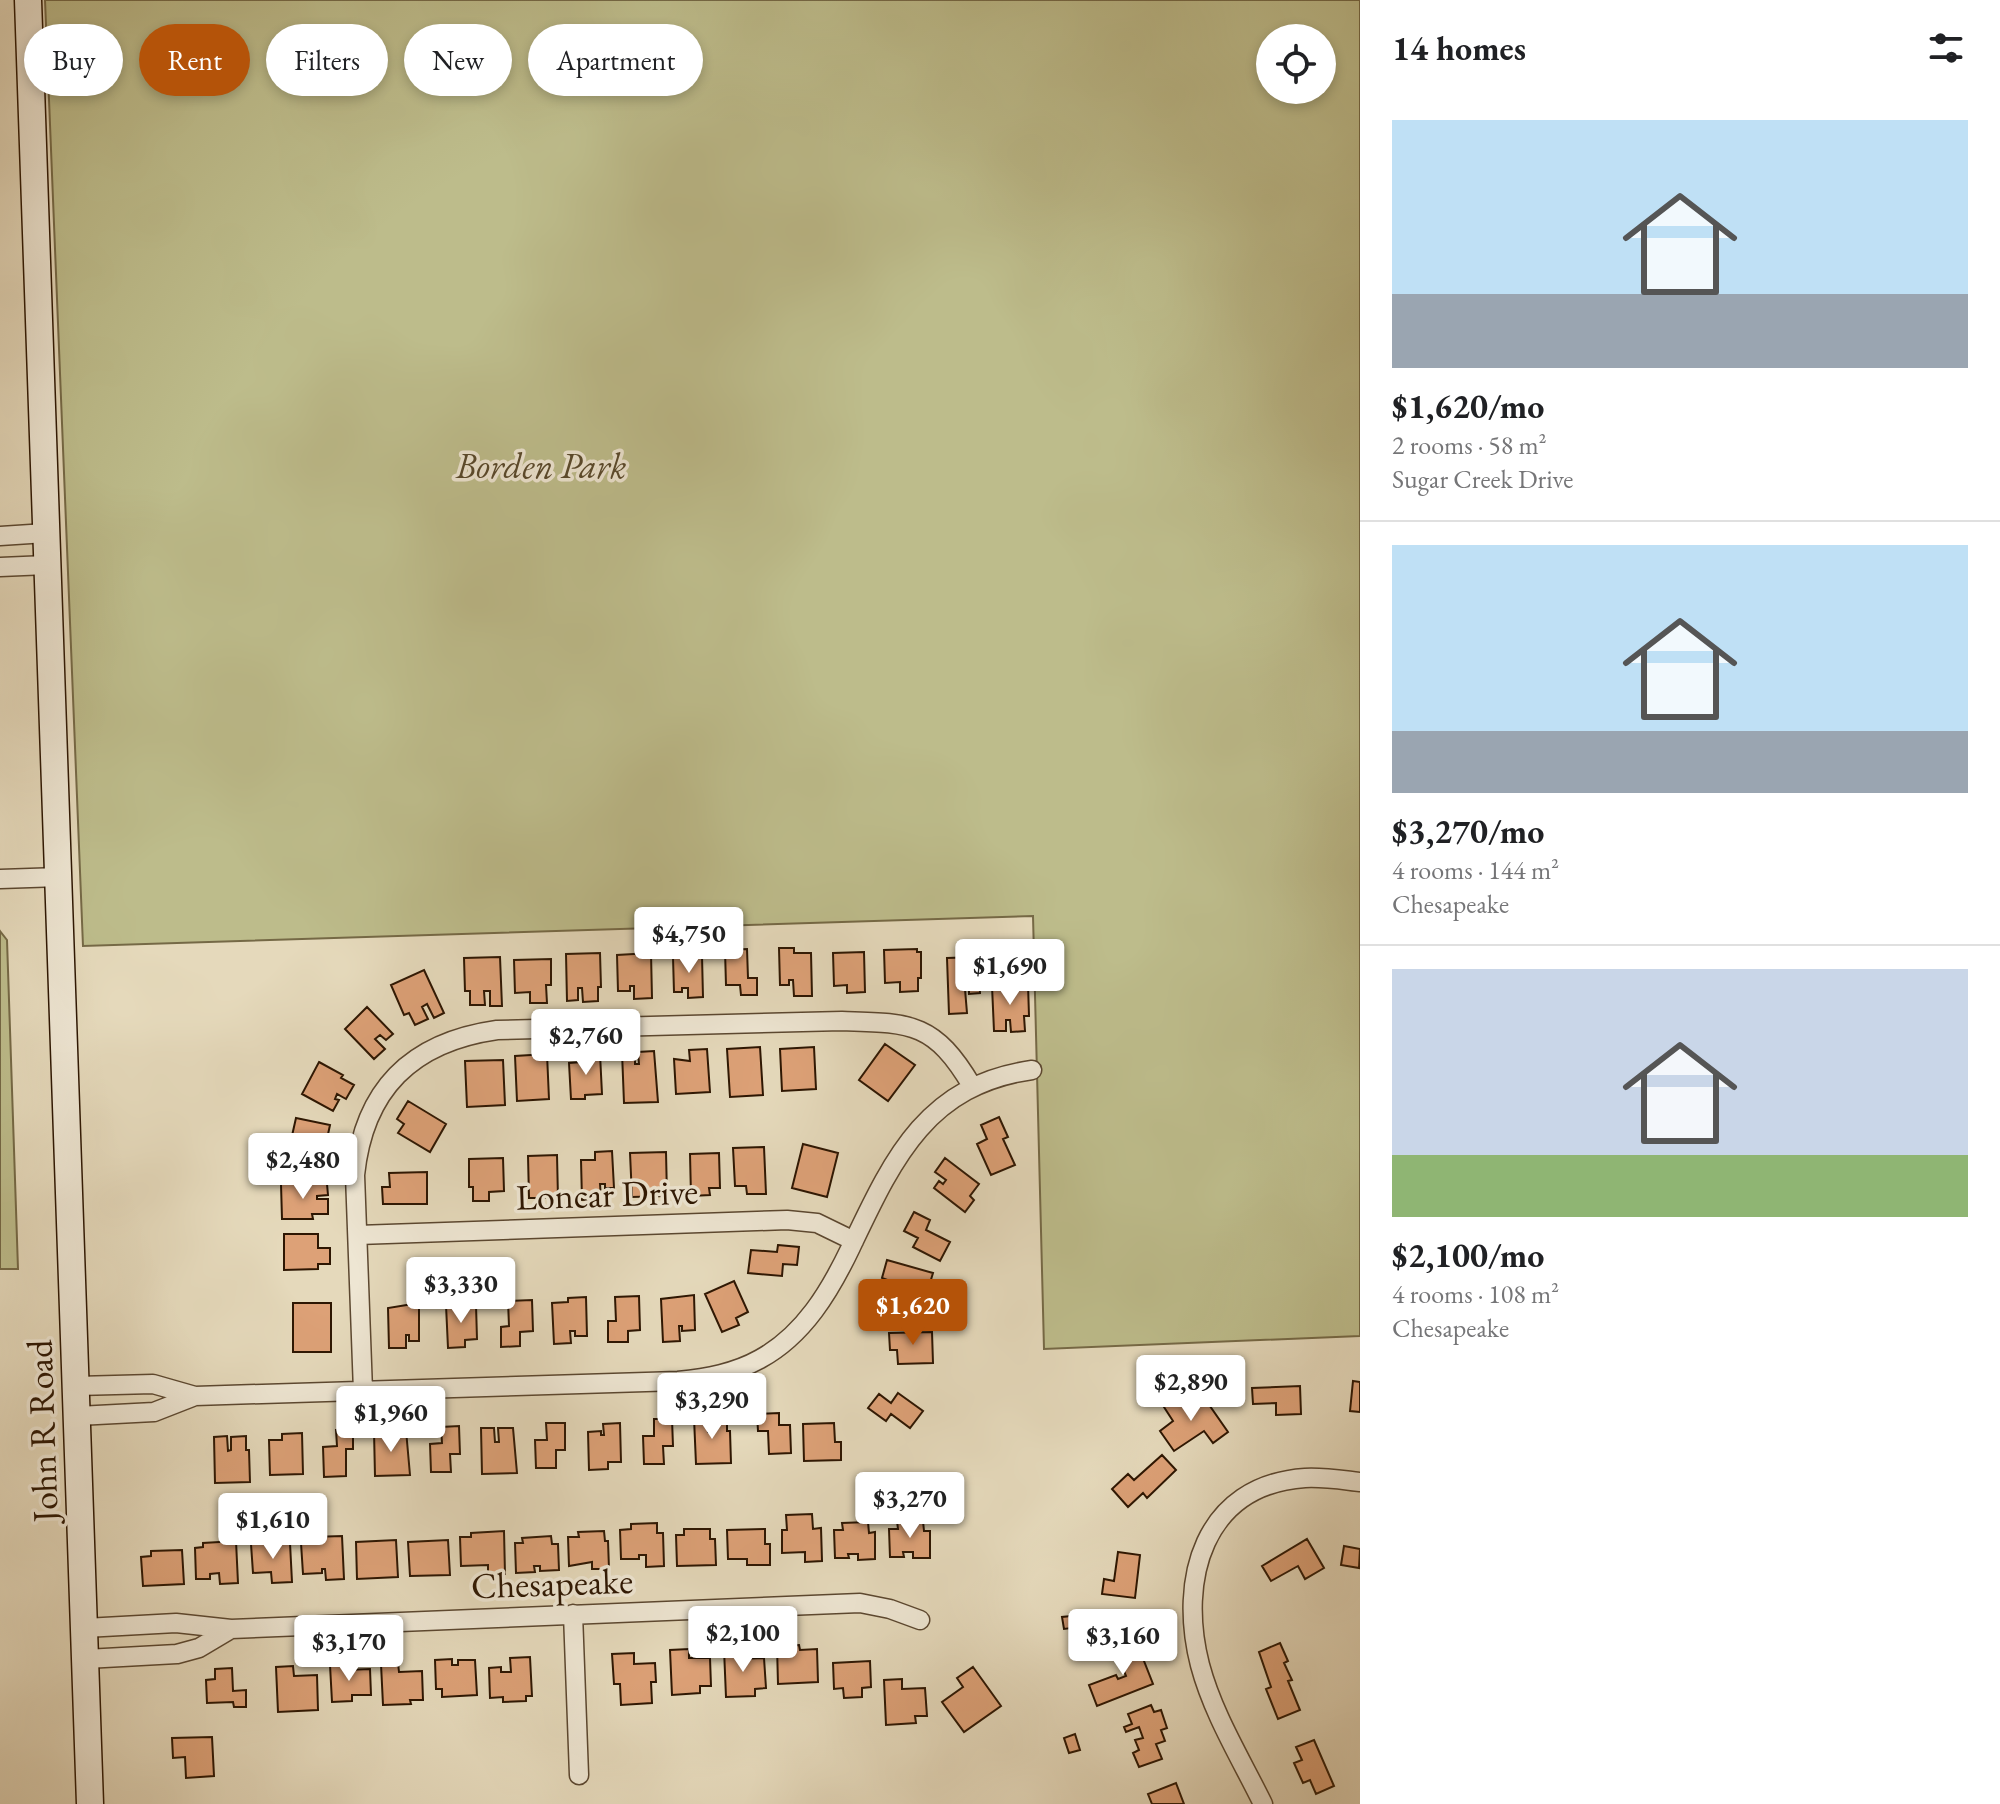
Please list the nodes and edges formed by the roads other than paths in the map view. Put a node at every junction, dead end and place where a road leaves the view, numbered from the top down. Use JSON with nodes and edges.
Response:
{"nodes":[{"id":1,"x":28,"y":0,"type":"edge"},
{"id":2,"x":46,"y":533,"type":"junction"},
{"id":3,"x":0,"y":536,"type":"edge"},
{"id":4,"x":47,"y":565,"type":"junction"},
{"id":5,"x":0,"y":567,"type":"edge"},
{"id":6,"x":60,"y":877,"type":"junction"},
{"id":7,"x":0,"y":879,"type":"edge"},
{"id":8,"x":1032,"y":1070,"type":"dead end"},
{"id":9,"x":972,"y":1086,"type":"junction"},
{"id":10,"x":358,"y":1235,"type":"junction"},
{"id":11,"x":854,"y":1241,"type":"junction"},
{"id":12,"x":77,"y":1386,"type":"junction"},
{"id":13,"x":363,"y":1391,"type":"junction"},
{"id":14,"x":195,"y":1396,"type":"junction"},
{"id":15,"x":78,"y":1416,"type":"junction"},
{"id":16,"x":1360,"y":1482,"type":"edge"},
{"id":17,"x":573,"y":1614,"type":"junction"},
{"id":18,"x":920,"y":1620,"type":"dead end"},
{"id":19,"x":85,"y":1628,"type":"junction"},
{"id":20,"x":231,"y":1629,"type":"junction"},
{"id":21,"x":86,"y":1659,"type":"junction"},
{"id":22,"x":579,"y":1775,"type":"dead end"},
{"id":23,"x":90,"y":1804,"type":"edge"},
{"id":24,"x":1263,"y":1804,"type":"edge"}],
"edges":[{"from":1,"to":2,"type":"main road","name":"John R Road"},
{"from":2,"to":3,"type":"street"},
{"from":2,"to":4,"type":"main road","name":"John R Road"},
{"from":4,"to":5,"type":"street"},
{"from":4,"to":6,"type":"main road","name":"John R Road"},
{"from":6,"to":7,"type":"street"},
{"from":6,"to":12,"type":"main road","name":"John R Road"},
{"from":8,"to":9,"type":"street"},
{"from":9,"to":10,"type":"street"},
{"from":9,"to":11,"type":"street"},
{"from":10,"to":11,"type":"street","name":"Loncar Drive"},
{"from":10,"to":13,"type":"street"},
{"from":11,"to":13,"type":"street"},
{"from":12,"to":14,"type":"street"},
{"from":12,"to":15,"type":"main road","name":"John R Road"},
{"from":13,"to":14,"type":"street"},
{"from":14,"to":15,"type":"street"},
{"from":15,"to":19,"type":"main road","name":"John R Road"},
{"from":16,"to":24,"type":"street"},
{"from":17,"to":18,"type":"street","name":"Chesapeake"},
{"from":17,"to":20,"type":"street","name":"Chesapeake"},
{"from":17,"to":22,"type":"street"},
{"from":19,"to":20,"type":"street","name":"Chesapeake"},
{"from":19,"to":21,"type":"main road","name":"John R Road"},
{"from":20,"to":21,"type":"street","name":"Chesapeake"},
{"from":21,"to":23,"type":"main road","name":"John R Road"}]}
